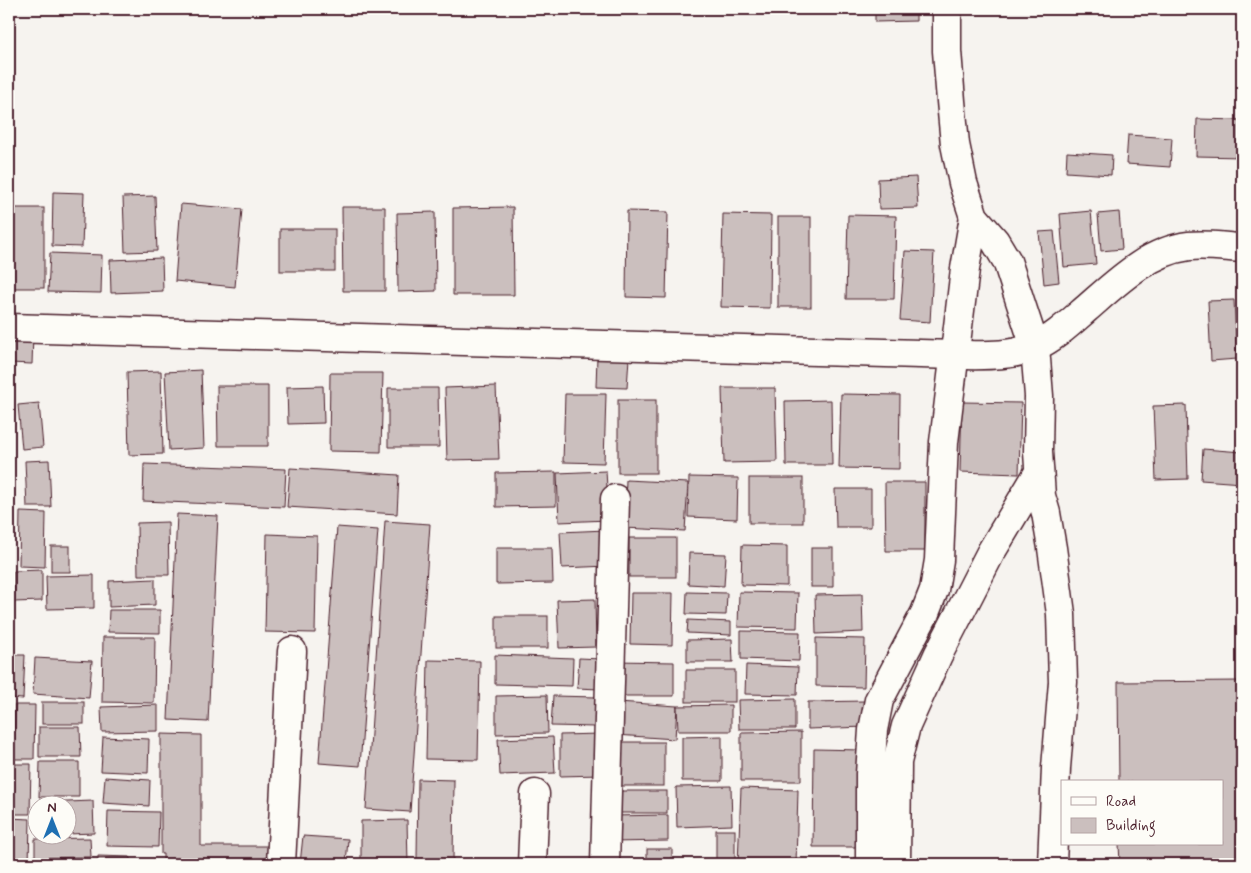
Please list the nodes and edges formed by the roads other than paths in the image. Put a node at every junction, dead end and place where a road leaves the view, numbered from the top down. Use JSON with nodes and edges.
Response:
{"nodes":[{"id":1,"x":947,"y":9,"type":"edge"},
{"id":2,"x":974,"y":217,"type":"junction"},
{"id":3,"x":1242,"y":248,"type":"edge"},
{"id":4,"x":9,"y":328,"type":"edge"},
{"id":5,"x":1035,"y":346,"type":"junction"},
{"id":6,"x":955,"y":356,"type":"junction"},
{"id":7,"x":1039,"y":472,"type":"junction"},
{"id":8,"x":615,"y":499,"type":"dead end"},
{"id":9,"x":292,"y":651,"type":"dead end"},
{"id":10,"x":536,"y":794,"type":"dead end"},
{"id":11,"x":280,"y":864,"type":"edge"},
{"id":12,"x":532,"y":864,"type":"edge"},
{"id":13,"x":606,"y":864,"type":"edge"},
{"id":14,"x":870,"y":864,"type":"edge"},
{"id":15,"x":896,"y":864,"type":"edge"},
{"id":16,"x":1052,"y":864,"type":"edge"}],
"edges":[{"from":1,"to":2,"type":"street"},
{"from":2,"to":5,"type":"street"},
{"from":2,"to":6,"type":"street"},
{"from":3,"to":5,"type":"street"},
{"from":4,"to":6,"type":"street"},
{"from":5,"to":6,"type":"street"},
{"from":5,"to":7,"type":"street"},
{"from":6,"to":14,"type":"street"},
{"from":7,"to":15,"type":"street"},
{"from":7,"to":16,"type":"street"},
{"from":8,"to":13,"type":"street"},
{"from":9,"to":11,"type":"street"},
{"from":10,"to":12,"type":"street"}]}
